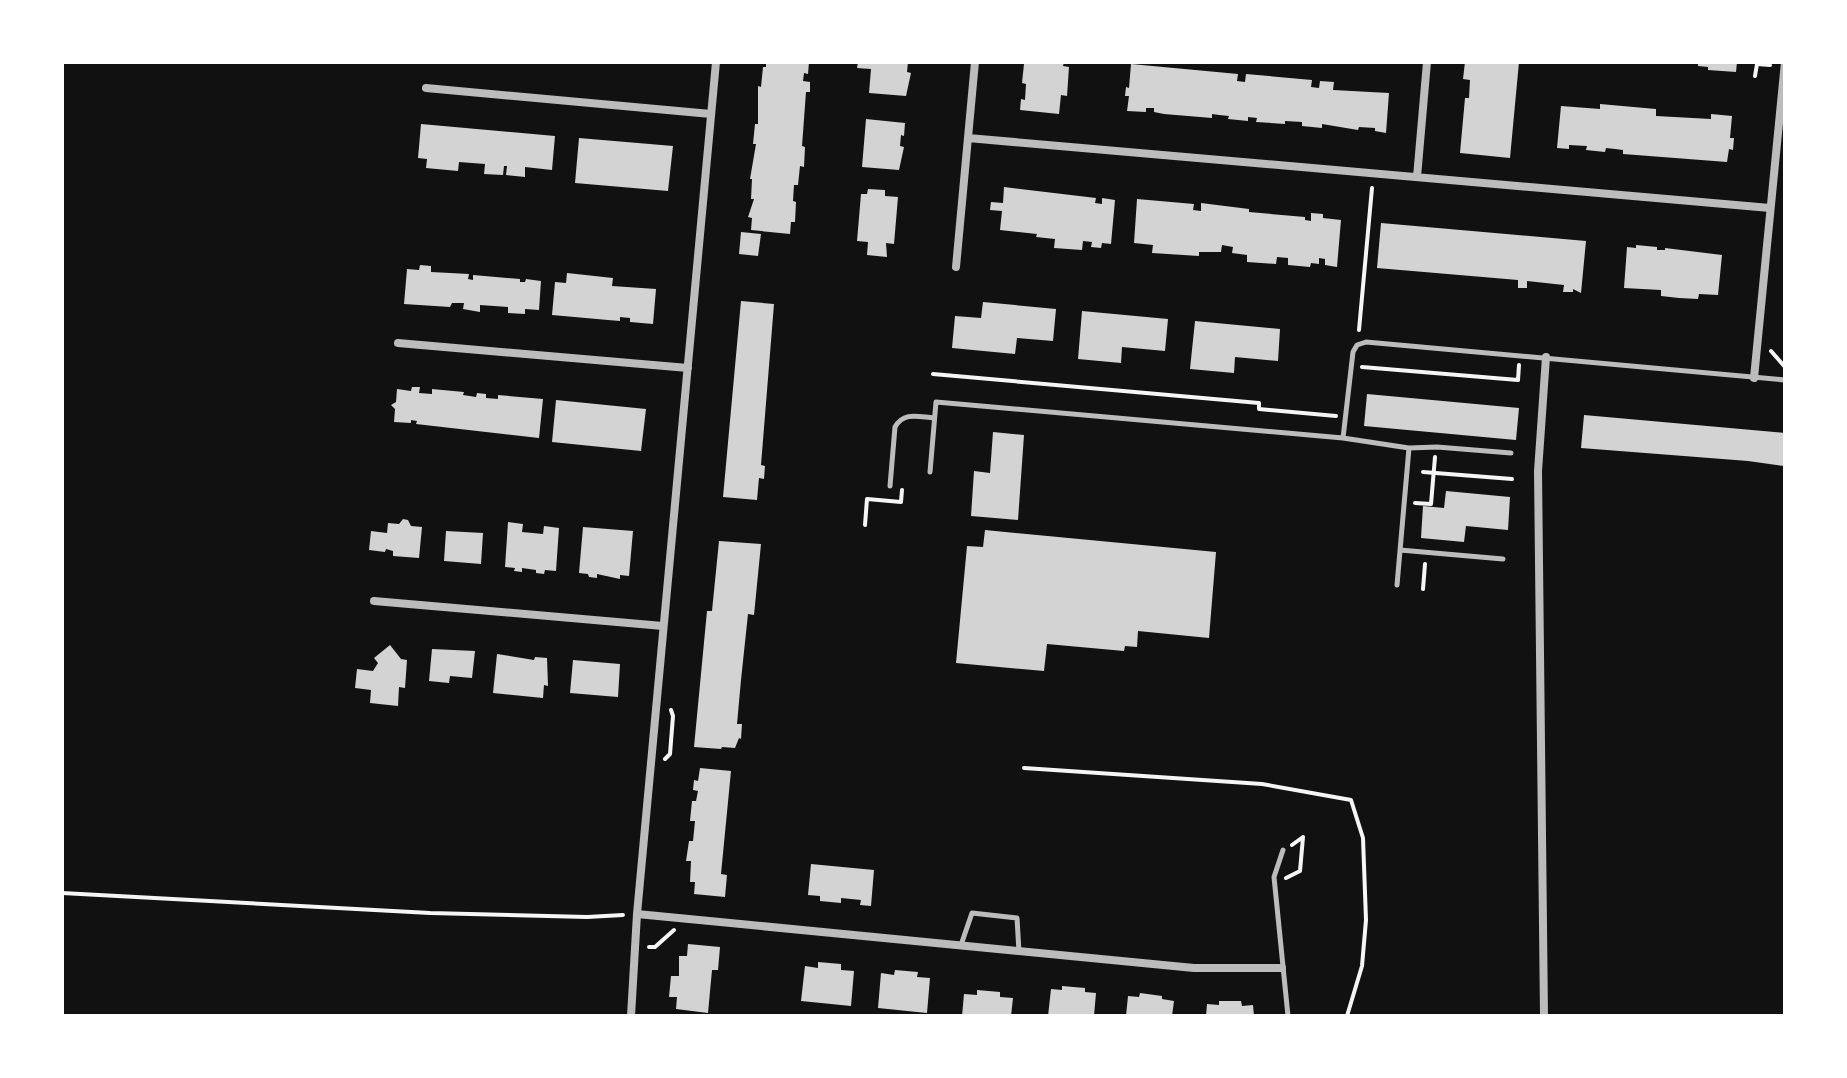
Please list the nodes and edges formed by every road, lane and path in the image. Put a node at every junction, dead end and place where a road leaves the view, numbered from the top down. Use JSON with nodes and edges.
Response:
{"nodes":[{"id":1,"x":716,"y":62,"type":"edge"},
{"id":2,"x":975,"y":62,"type":"edge"},
{"id":3,"x":1427,"y":62,"type":"edge"},
{"id":4,"x":1757,"y":62,"type":"edge"},
{"id":5,"x":1785,"y":62,"type":"edge"},
{"id":6,"x":1755,"y":76,"type":"dead end"},
{"id":7,"x":426,"y":88,"type":"dead end"},
{"id":8,"x":711,"y":114,"type":"junction"},
{"id":9,"x":968,"y":138,"type":"junction"},
{"id":10,"x":1373,"y":173,"type":"junction"},
{"id":11,"x":1417,"y":177,"type":"junction"},
{"id":12,"x":1770,"y":208,"type":"junction"},
{"id":13,"x":956,"y":267,"type":"dead end"},
{"id":14,"x":398,"y":343,"type":"dead end"},
{"id":15,"x":1357,"y":345,"type":"junction"},
{"id":16,"x":1546,"y":357,"type":"junction"},
{"id":17,"x":1546,"y":367,"type":"junction"},
{"id":18,"x":688,"y":368,"type":"junction"},
{"id":19,"x":1361,"y":373,"type":"dead end"},
{"id":20,"x":933,"y":374,"type":"dead end"},
{"id":21,"x":1754,"y":378,"type":"junction"},
{"id":22,"x":1785,"y":380,"type":"edge"},
{"id":23,"x":1345,"y":417,"type":"junction"},
{"id":24,"x":934,"y":418,"type":"junction"},
{"id":25,"x":1343,"y":438,"type":"junction"},
{"id":26,"x":1437,"y":447,"type":"junction"},
{"id":27,"x":1409,"y":448,"type":"junction"},
{"id":28,"x":1511,"y":453,"type":"dead end"},
{"id":29,"x":930,"y":472,"type":"dead end"},
{"id":30,"x":1423,"y":472,"type":"dead end"},
{"id":31,"x":1434,"y":472,"type":"junction"},
{"id":32,"x":1512,"y":479,"type":"dead end"},
{"id":33,"x":890,"y":486,"type":"dead end"},
{"id":34,"x":1404,"y":502,"type":"junction"},
{"id":35,"x":1400,"y":550,"type":"junction"},
{"id":36,"x":1426,"y":553,"type":"junction"},
{"id":37,"x":1503,"y":559,"type":"dead end"},
{"id":38,"x":1397,"y":585,"type":"dead end"},
{"id":39,"x":1423,"y":589,"type":"dead end"},
{"id":40,"x":374,"y":601,"type":"dead end"},
{"id":41,"x":663,"y":626,"type":"junction"},
{"id":42,"x":670,"y":707,"type":"dead end"},
{"id":43,"x":661,"y":765,"type":"dead end"},
{"id":44,"x":1024,"y":768,"type":"dead end"},
{"id":45,"x":1283,"y":850,"type":"joint"},
{"id":46,"x":1285,"y":882,"type":"dead end"},
{"id":47,"x":62,"y":893,"type":"edge"},
{"id":48,"x":637,"y":914,"type":"junction"},
{"id":49,"x":664,"y":928,"type":"dead end"},
{"id":50,"x":645,"y":940,"type":"dead end"},
{"id":51,"x":961,"y":946,"type":"junction"},
{"id":52,"x":1019,"y":952,"type":"junction"},
{"id":53,"x":1282,"y":968,"type":"junction"},
{"id":54,"x":631,"y":1016,"type":"edge"},
{"id":55,"x":1288,"y":1016,"type":"edge"},
{"id":56,"x":1347,"y":1016,"type":"edge"},
{"id":57,"x":1544,"y":1016,"type":"edge"}],
"edges":[{"from":1,"to":8,"type":"street"},
{"from":2,"to":9,"type":"street"},
{"from":3,"to":11,"type":"street"},
{"from":4,"to":6,"type":"path"},
{"from":5,"to":12,"type":"street"},
{"from":7,"to":8,"type":"street"},
{"from":8,"to":18,"type":"street"},
{"from":9,"to":10,"type":"street"},
{"from":9,"to":13,"type":"street"},
{"from":10,"to":11,"type":"street"},
{"from":10,"to":15,"type":"path"},
{"from":11,"to":12,"type":"street"},
{"from":12,"to":21,"type":"street"},
{"from":14,"to":18,"type":"street"},
{"from":15,"to":16,"type":"lane"},
{"from":15,"to":23,"type":"lane"},
{"from":16,"to":17,"type":"street"},
{"from":16,"to":21,"type":"lane"},
{"from":17,"to":19,"type":"path"},
{"from":17,"to":57,"type":"street"},
{"from":18,"to":41,"type":"street"},
{"from":20,"to":23,"type":"path"},
{"from":21,"to":22,"type":"lane"},
{"from":23,"to":25,"type":"lane"},
{"from":24,"to":25,"type":"lane"},
{"from":24,"to":29,"type":"lane"},
{"from":24,"to":33,"type":"lane"},
{"from":25,"to":27,"type":"lane"},
{"from":26,"to":27,"type":"lane"},
{"from":26,"to":28,"type":"lane"},
{"from":26,"to":31,"type":"path"},
{"from":27,"to":34,"type":"lane"},
{"from":30,"to":31,"type":"path"},
{"from":31,"to":32,"type":"path"},
{"from":31,"to":34,"type":"path"},
{"from":34,"to":35,"type":"lane"},
{"from":35,"to":36,"type":"lane"},
{"from":35,"to":38,"type":"lane"},
{"from":36,"to":37,"type":"lane"},
{"from":36,"to":39,"type":"path"},
{"from":40,"to":41,"type":"street"},
{"from":41,"to":48,"type":"street"},
{"from":42,"to":43,"type":"path"},
{"from":44,"to":56,"type":"path"},
{"from":45,"to":46,"type":"path"},
{"from":45,"to":53,"type":"lane"},
{"from":47,"to":48,"type":"path"},
{"from":48,"to":51,"type":"street"},
{"from":48,"to":54,"type":"street"},
{"from":49,"to":50,"type":"path"},
{"from":51,"to":52,"type":"street"},
{"from":51,"to":52,"type":"lane"},
{"from":52,"to":53,"type":"street"},
{"from":53,"to":55,"type":"lane"}]}
